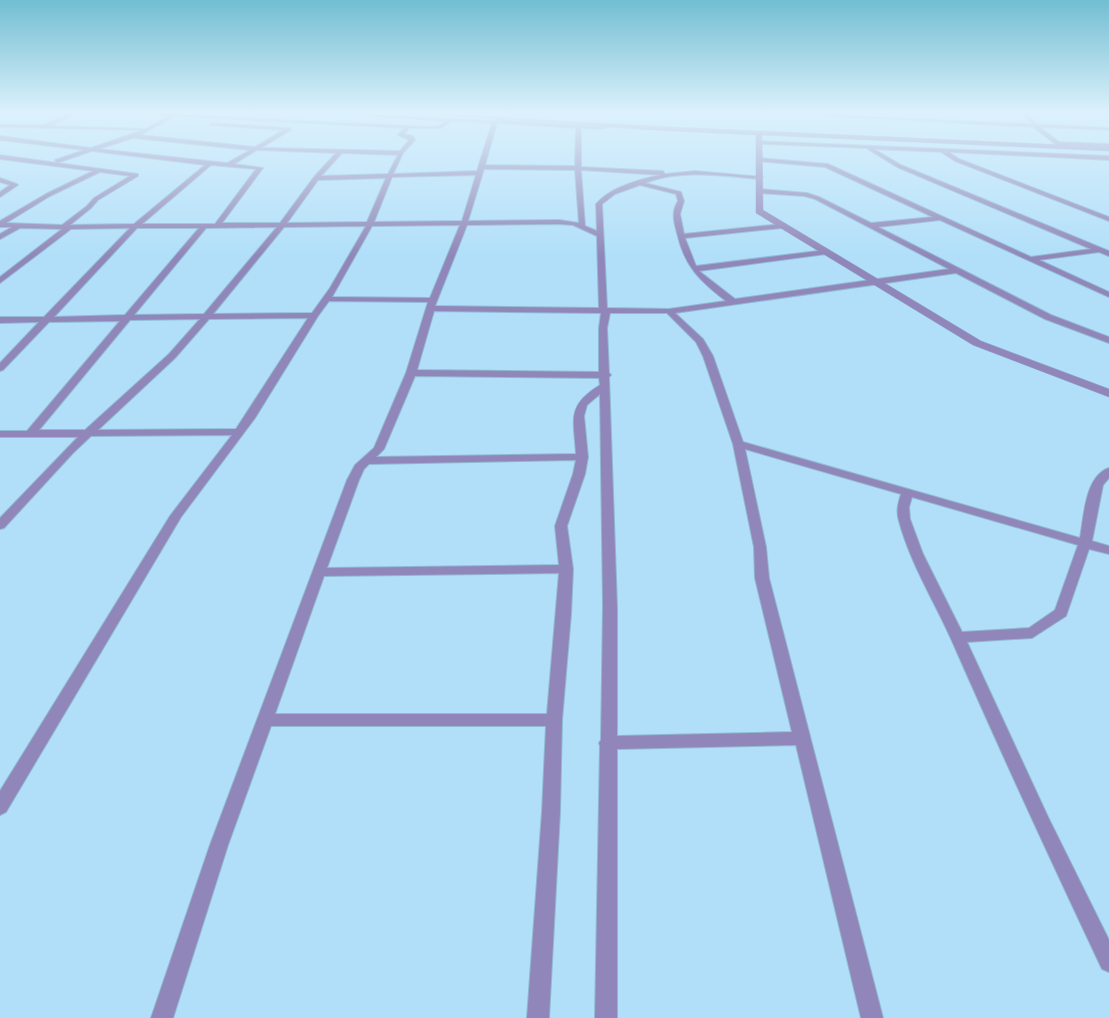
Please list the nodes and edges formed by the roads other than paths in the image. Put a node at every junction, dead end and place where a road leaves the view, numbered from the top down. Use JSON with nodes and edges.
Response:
{"nodes":[{"id":1,"x":759,"y":160,"type":"edge"},
{"id":2,"x":36,"y":161,"type":"edge"},
{"id":3,"x":57,"y":161,"type":"edge"},
{"id":4,"x":188,"y":161,"type":"edge"},
{"id":5,"x":235,"y":161,"type":"edge"},
{"id":6,"x":332,"y":161,"type":"edge"},
{"id":7,"x":397,"y":161,"type":"edge"},
{"id":8,"x":485,"y":161,"type":"edge"},
{"id":9,"x":577,"y":161,"type":"edge"},
{"id":10,"x":767,"y":161,"type":"edge"},
{"id":11,"x":889,"y":161,"type":"edge"},
{"id":12,"x":958,"y":161,"type":"edge"},
{"id":13,"x":52,"y":162,"type":"junction"},
{"id":14,"x":210,"y":163,"type":"junction"},
{"id":15,"x":228,"y":165,"type":"junction"},
{"id":16,"x":576,"y":168,"type":"junction"},
{"id":17,"x":481,"y":170,"type":"junction"},
{"id":18,"x":98,"y":171,"type":"junction"},
{"id":19,"x":674,"y":174,"type":"junction"},
{"id":20,"x":390,"y":175,"type":"junction"},
{"id":21,"x":760,"y":177,"type":"junction"},
{"id":22,"x":316,"y":178,"type":"junction"},
{"id":23,"x":0,"y":180,"type":"edge"},
{"id":24,"x":639,"y":183,"type":"junction"},
{"id":25,"x":760,"y":191,"type":"junction"},
{"id":26,"x":0,"y":195,"type":"edge"},
{"id":27,"x":1109,"y":210,"type":"edge"},
{"id":28,"x":1092,"y":213,"type":"junction"},
{"id":29,"x":940,"y":218,"type":"junction"},
{"id":30,"x":1109,"y":219,"type":"edge"},
{"id":31,"x":370,"y":224,"type":"junction"},
{"id":32,"x":464,"y":224,"type":"junction"},
{"id":33,"x":0,"y":225,"type":"edge"},
{"id":34,"x":205,"y":225,"type":"junction"},
{"id":35,"x":217,"y":225,"type":"junction"},
{"id":36,"x":283,"y":225,"type":"junction"},
{"id":37,"x":872,"y":225,"type":"junction"},
{"id":38,"x":18,"y":226,"type":"junction"},
{"id":39,"x":582,"y":226,"type":"junction"},
{"id":40,"x":782,"y":226,"type":"junction"},
{"id":41,"x":66,"y":227,"type":"junction"},
{"id":42,"x":135,"y":227,"type":"junction"},
{"id":43,"x":600,"y":236,"type":"junction"},
{"id":44,"x":681,"y":236,"type":"junction"},
{"id":45,"x":0,"y":237,"type":"edge"},
{"id":46,"x":1109,"y":248,"type":"edge"},
{"id":47,"x":1099,"y":250,"type":"junction"},
{"id":48,"x":826,"y":252,"type":"junction"},
{"id":49,"x":1109,"y":254,"type":"edge"},
{"id":50,"x":1030,"y":259,"type":"junction"},
{"id":51,"x":694,"y":269,"type":"junction"},
{"id":52,"x":959,"y":270,"type":"junction"},
{"id":53,"x":0,"y":281,"type":"edge"},
{"id":54,"x":874,"y":281,"type":"junction"},
{"id":55,"x":1109,"y":295,"type":"edge"},
{"id":56,"x":327,"y":299,"type":"junction"},
{"id":57,"x":733,"y":302,"type":"junction"},
{"id":58,"x":432,"y":304,"type":"junction"},
{"id":59,"x":605,"y":311,"type":"junction"},
{"id":60,"x":669,"y":311,"type":"junction"},
{"id":61,"x":208,"y":315,"type":"junction"},
{"id":62,"x":314,"y":315,"type":"junction"},
{"id":63,"x":129,"y":316,"type":"junction"},
{"id":64,"x":48,"y":318,"type":"junction"},
{"id":65,"x":0,"y":320,"type":"edge"},
{"id":66,"x":1109,"y":340,"type":"edge"},
{"id":67,"x":0,"y":368,"type":"edge"},
{"id":68,"x":411,"y":373,"type":"junction"},
{"id":69,"x":605,"y":381,"type":"junction"},
{"id":70,"x":1109,"y":393,"type":"edge"},
{"id":71,"x":89,"y":432,"type":"junction"},
{"id":72,"x":239,"y":432,"type":"junction"},
{"id":73,"x":0,"y":434,"type":"edge"},
{"id":74,"x":30,"y":434,"type":"junction"},
{"id":75,"x":738,"y":444,"type":"junction"},
{"id":76,"x":582,"y":457,"type":"junction"},
{"id":77,"x":365,"y":461,"type":"junction"},
{"id":78,"x":1109,"y":471,"type":"edge"},
{"id":79,"x":908,"y":492,"type":"junction"},
{"id":80,"x":0,"y":525,"type":"edge"},
{"id":81,"x":1085,"y":543,"type":"junction"},
{"id":82,"x":1109,"y":550,"type":"edge"},
{"id":83,"x":566,"y":569,"type":"junction"},
{"id":84,"x":321,"y":572,"type":"junction"},
{"id":85,"x":958,"y":637,"type":"junction"},
{"id":86,"x":266,"y":720,"type":"junction"},
{"id":87,"x":554,"y":720,"type":"junction"},
{"id":88,"x":802,"y":738,"type":"junction"},
{"id":89,"x":607,"y":743,"type":"junction"},
{"id":90,"x":0,"y":807,"type":"edge"},
{"id":91,"x":1109,"y":962,"type":"edge"},
{"id":92,"x":162,"y":1018,"type":"edge"},
{"id":93,"x":538,"y":1018,"type":"edge"},
{"id":94,"x":606,"y":1018,"type":"edge"},
{"id":95,"x":872,"y":1018,"type":"edge"}],
"edges":[{"from":1,"to":21,"type":"street"},
{"from":2,"to":13,"type":"street"},
{"from":3,"to":13,"type":"street"},
{"from":4,"to":14,"type":"street"},
{"from":5,"to":15,"type":"street"},
{"from":6,"to":22,"type":"street"},
{"from":7,"to":20,"type":"street"},
{"from":8,"to":17,"type":"street"},
{"from":9,"to":16,"type":"street"},
{"from":10,"to":29,"type":"street"},
{"from":11,"to":47,"type":"street"},
{"from":12,"to":28,"type":"street"},
{"from":13,"to":18,"type":"street"},
{"from":14,"to":15,"type":"street"},
{"from":14,"to":42,"type":"street"},
{"from":15,"to":35,"type":"street"},
{"from":16,"to":17,"type":"street"},
{"from":16,"to":19,"type":"street"},
{"from":16,"to":39,"type":"street"},
{"from":17,"to":20,"type":"street"},
{"from":17,"to":32,"type":"street"},
{"from":18,"to":33,"type":"street"},
{"from":18,"to":41,"type":"street"},
{"from":19,"to":21,"type":"street"},
{"from":19,"to":24,"type":"street"},
{"from":20,"to":22,"type":"street"},
{"from":20,"to":31,"type":"street"},
{"from":21,"to":25,"type":"street"},
{"from":22,"to":36,"type":"street"},
{"from":23,"to":26,"type":"street"},
{"from":24,"to":43,"type":"street"},
{"from":24,"to":44,"type":"street"},
{"from":25,"to":37,"type":"street"},
{"from":25,"to":40,"type":"street"},
{"from":27,"to":28,"type":"street"},
{"from":28,"to":30,"type":"street"},
{"from":29,"to":37,"type":"street"},
{"from":29,"to":50,"type":"street"},
{"from":31,"to":32,"type":"street"},
{"from":31,"to":36,"type":"street"},
{"from":31,"to":56,"type":"street"},
{"from":32,"to":39,"type":"street"},
{"from":32,"to":58,"type":"street"},
{"from":33,"to":38,"type":"street"},
{"from":34,"to":35,"type":"street"},
{"from":34,"to":42,"type":"street"},
{"from":34,"to":63,"type":"street"},
{"from":35,"to":36,"type":"street"},
{"from":36,"to":61,"type":"street"},
{"from":37,"to":52,"type":"street"},
{"from":38,"to":41,"type":"street"},
{"from":38,"to":45,"type":"street"},
{"from":39,"to":43,"type":"street"},
{"from":40,"to":44,"type":"street"},
{"from":40,"to":48,"type":"street"},
{"from":41,"to":42,"type":"street"},
{"from":41,"to":53,"type":"street"},
{"from":42,"to":64,"type":"street"},
{"from":43,"to":59,"type":"street"},
{"from":44,"to":51,"type":"street"},
{"from":46,"to":47,"type":"street"},
{"from":47,"to":49,"type":"street"},
{"from":47,"to":50,"type":"street"},
{"from":48,"to":51,"type":"street"},
{"from":48,"to":54,"type":"street"},
{"from":50,"to":55,"type":"street"},
{"from":51,"to":57,"type":"street"},
{"from":52,"to":54,"type":"street"},
{"from":52,"to":66,"type":"street"},
{"from":54,"to":57,"type":"street"},
{"from":54,"to":70,"type":"street"},
{"from":56,"to":58,"type":"street"},
{"from":56,"to":62,"type":"street"},
{"from":57,"to":60,"type":"street"},
{"from":58,"to":59,"type":"street"},
{"from":58,"to":68,"type":"street"},
{"from":59,"to":60,"type":"street"},
{"from":59,"to":69,"type":"street"},
{"from":60,"to":75,"type":"street"},
{"from":61,"to":62,"type":"street"},
{"from":61,"to":63,"type":"street"},
{"from":61,"to":71,"type":"street"},
{"from":62,"to":72,"type":"street"},
{"from":63,"to":64,"type":"street"},
{"from":63,"to":74,"type":"street"},
{"from":64,"to":65,"type":"street"},
{"from":64,"to":67,"type":"street"},
{"from":68,"to":69,"type":"street"},
{"from":68,"to":77,"type":"street"},
{"from":69,"to":76,"type":"street"},
{"from":69,"to":89,"type":"street"},
{"from":71,"to":72,"type":"street"},
{"from":71,"to":74,"type":"street"},
{"from":71,"to":80,"type":"street"},
{"from":72,"to":90,"type":"street"},
{"from":73,"to":74,"type":"street"},
{"from":75,"to":79,"type":"street"},
{"from":75,"to":88,"type":"street"},
{"from":76,"to":77,"type":"street"},
{"from":76,"to":83,"type":"street"},
{"from":77,"to":84,"type":"street"},
{"from":78,"to":81,"type":"street"},
{"from":79,"to":81,"type":"street"},
{"from":79,"to":85,"type":"street"},
{"from":81,"to":82,"type":"street"},
{"from":81,"to":85,"type":"street"},
{"from":83,"to":84,"type":"street"},
{"from":83,"to":87,"type":"street"},
{"from":84,"to":86,"type":"street"},
{"from":85,"to":91,"type":"street"},
{"from":86,"to":87,"type":"street"},
{"from":86,"to":92,"type":"street"},
{"from":87,"to":93,"type":"street"},
{"from":88,"to":89,"type":"street"},
{"from":88,"to":95,"type":"street"},
{"from":89,"to":94,"type":"street"}]}
